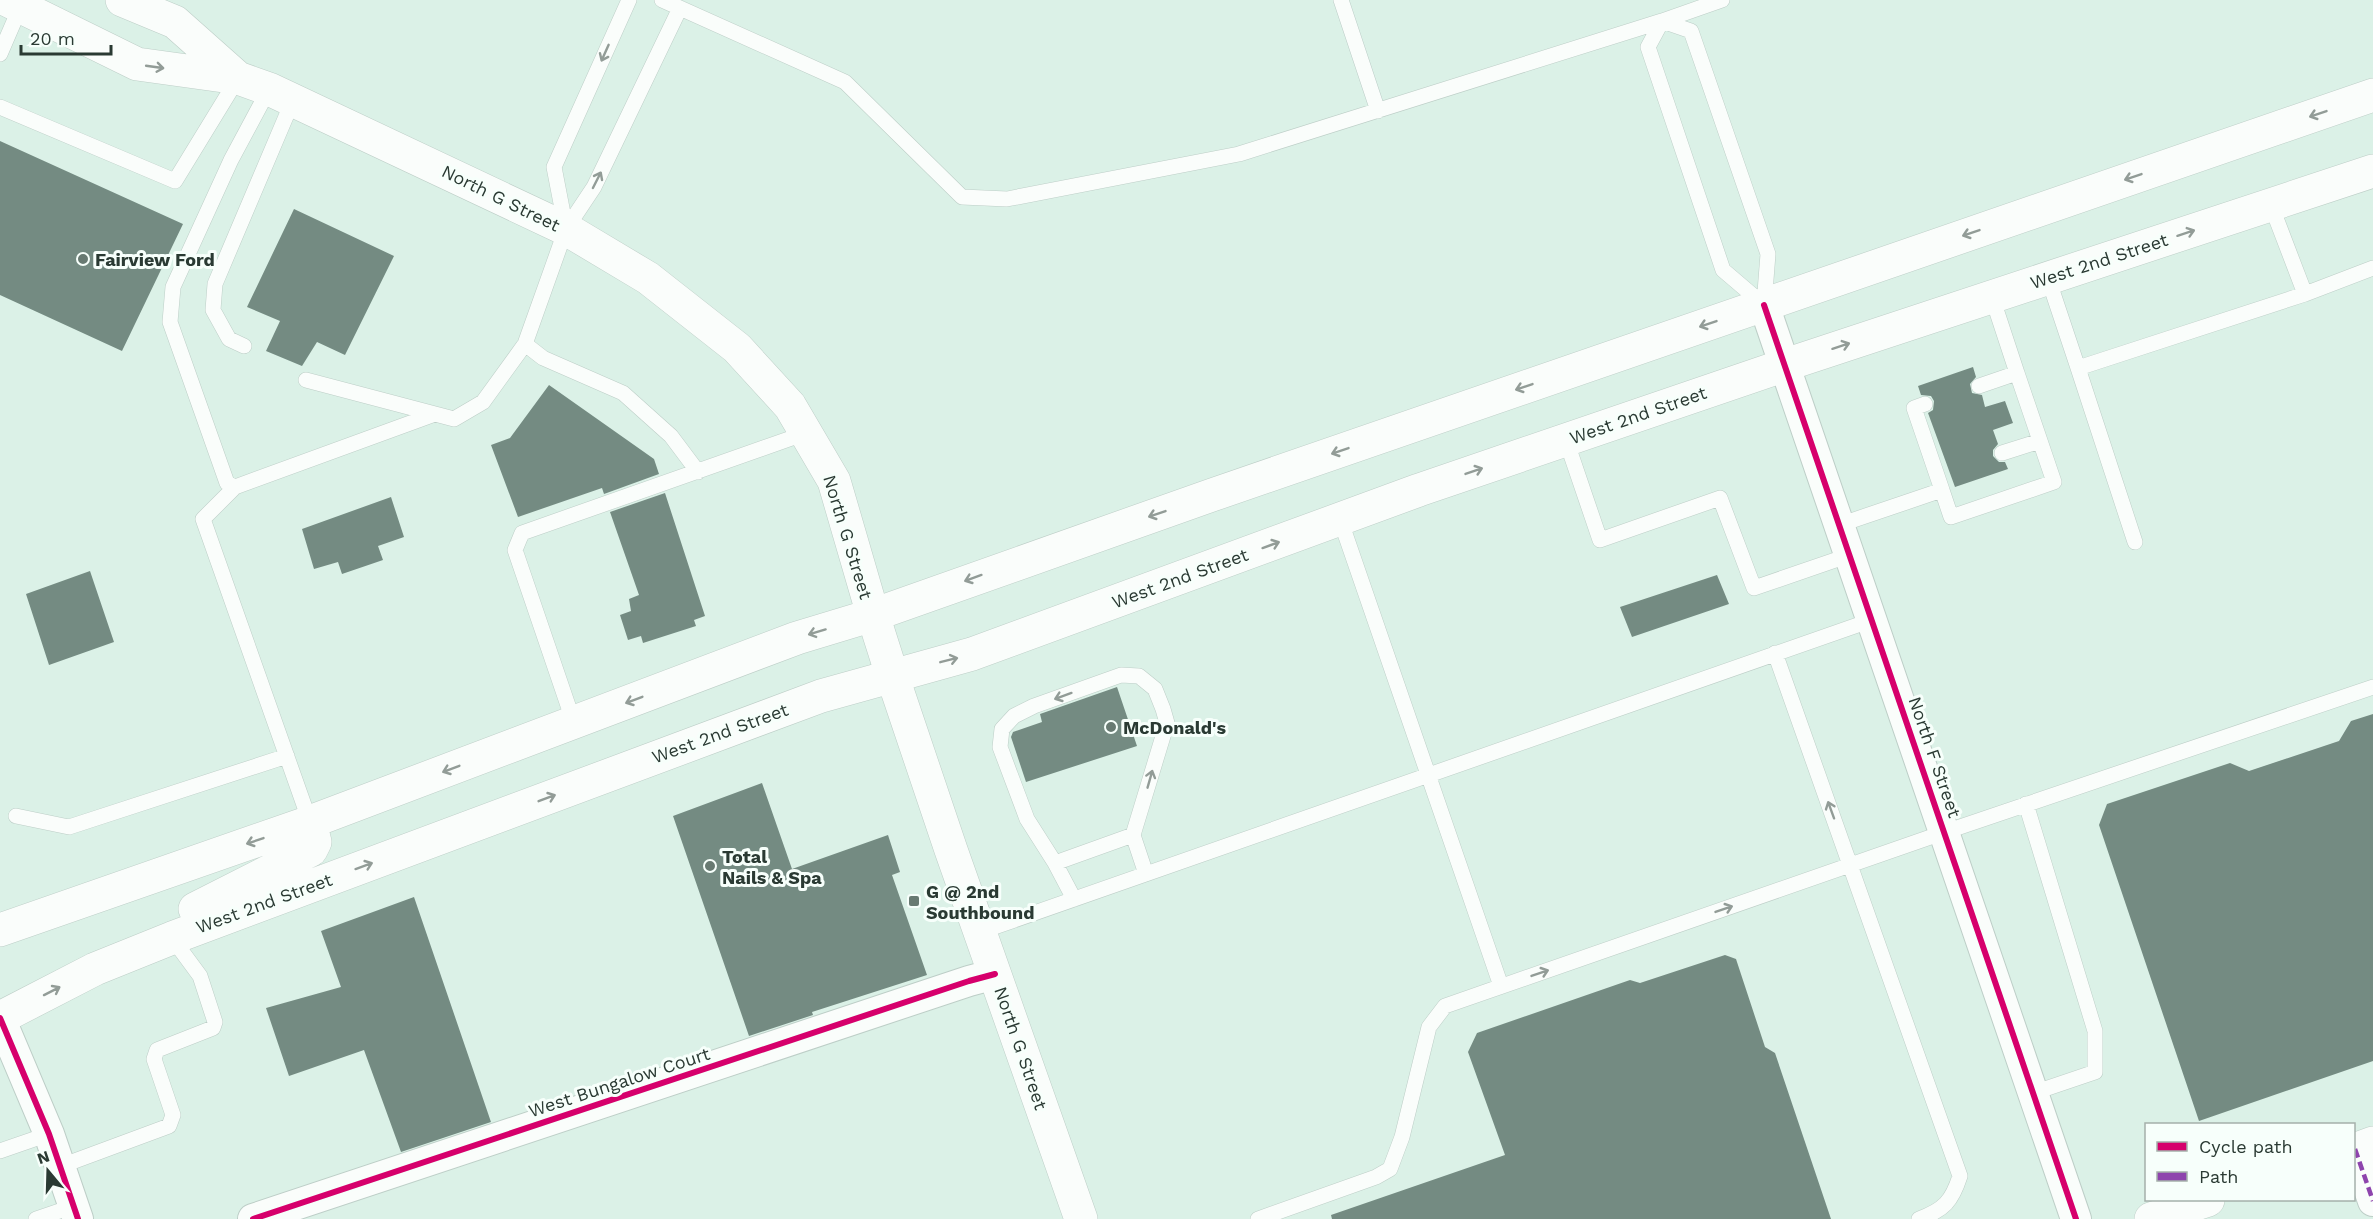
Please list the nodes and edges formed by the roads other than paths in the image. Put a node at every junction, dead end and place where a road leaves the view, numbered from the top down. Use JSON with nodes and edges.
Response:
{"nodes":[{"id":1,"x":122,"y":0,"type":"edge"},
{"id":2,"x":629,"y":0,"type":"edge"},
{"id":3,"x":662,"y":0,"type":"edge"},
{"id":4,"x":1341,"y":0,"type":"edge"},
{"id":5,"x":1722,"y":0,"type":"edge"},
{"id":6,"x":17,"y":2,"type":"edge"},
{"id":7,"x":680,"y":8,"type":"junction"},
{"id":8,"x":1662,"y":21,"type":"junction"},
{"id":9,"x":0,"y":54,"type":"edge"},
{"id":10,"x":238,"y":78,"type":"junction"},
{"id":11,"x":281,"y":94,"type":"junction"},
{"id":12,"x":2373,"y":95,"type":"edge"},
{"id":13,"x":0,"y":107,"type":"edge"},
{"id":14,"x":1378,"y":111,"type":"junction"},
{"id":15,"x":2373,"y":171,"type":"edge"},
{"id":16,"x":2271,"y":205,"type":"junction"},
{"id":17,"x":566,"y":229,"type":"junction"},
{"id":18,"x":2373,"y":268,"type":"edge"},
{"id":19,"x":2048,"y":278,"type":"junction"},
{"id":20,"x":2305,"y":294,"type":"junction"},
{"id":21,"x":1992,"y":297,"type":"junction"},
{"id":22,"x":1764,"y":305,"type":"junction"},
{"id":23,"x":525,"y":344,"type":"junction"},
{"id":24,"x":244,"y":346,"type":"dead end"},
{"id":25,"x":1785,"y":364,"type":"junction"},
{"id":26,"x":2078,"y":368,"type":"junction"},
{"id":27,"x":2018,"y":373,"type":"junction"},
{"id":28,"x":306,"y":380,"type":"dead end"},
{"id":29,"x":1979,"y":386,"type":"dead end"},
{"id":30,"x":1925,"y":404,"type":"dead end"},
{"id":31,"x":435,"y":414,"type":"junction"},
{"id":32,"x":806,"y":433,"type":"junction"},
{"id":33,"x":1566,"y":440,"type":"junction"},
{"id":34,"x":2040,"y":441,"type":"junction"},
{"id":35,"x":2002,"y":453,"type":"dead end"},
{"id":36,"x":698,"y":472,"type":"junction"},
{"id":37,"x":235,"y":487,"type":"junction"},
{"id":38,"x":1942,"y":490,"type":"junction"},
{"id":39,"x":1340,"y":519,"type":"junction"},
{"id":40,"x":1839,"y":525,"type":"junction"},
{"id":41,"x":2136,"y":542,"type":"dead end"},
{"id":42,"x":1850,"y":555,"type":"junction"},
{"id":43,"x":873,"y":615,"type":"junction"},
{"id":44,"x":1872,"y":620,"type":"junction"},
{"id":45,"x":1775,"y":653,"type":"junction"},
{"id":46,"x":892,"y":675,"type":"junction"},
{"id":47,"x":2373,"y":687,"type":"edge"},
{"id":48,"x":574,"y":723,"type":"junction"},
{"id":49,"x":287,"y":756,"type":"junction"},
{"id":50,"x":1427,"y":775,"type":"junction"},
{"id":51,"x":2026,"y":804,"type":"junction"},
{"id":52,"x":16,"y":816,"type":"dead end"},
{"id":53,"x":310,"y":822,"type":"junction"},
{"id":54,"x":1945,"y":832,"type":"junction"},
{"id":55,"x":1133,"y":835,"type":"junction"},
{"id":56,"x":1055,"y":863,"type":"junction"},
{"id":57,"x":1850,"y":865,"type":"junction"},
{"id":58,"x":1146,"y":874,"type":"junction"},
{"id":59,"x":1074,"y":899,"type":"junction"},
{"id":60,"x":0,"y":930,"type":"edge"},
{"id":61,"x":980,"y":932,"type":"junction"},
{"id":62,"x":172,"y":938,"type":"junction"},
{"id":63,"x":995,"y":974,"type":"junction"},
{"id":64,"x":1501,"y":986,"type":"junction"},
{"id":65,"x":0,"y":1018,"type":"edge"},
{"id":66,"x":2033,"y":1093,"type":"junction"},
{"id":67,"x":49,"y":1134,"type":"junction"},
{"id":68,"x":2361,"y":1147,"type":"edge"},
{"id":69,"x":0,"y":1151,"type":"edge"},
{"id":70,"x":61,"y":1166,"type":"junction"},
{"id":71,"x":2205,"y":1201,"type":"edge"},
{"id":72,"x":2373,"y":1201,"type":"edge"},
{"id":73,"x":76,"y":1213,"type":"edge"},
{"id":74,"x":36,"y":1219,"type":"edge"},
{"id":75,"x":253,"y":1219,"type":"edge"},
{"id":76,"x":1081,"y":1219,"type":"edge"},
{"id":77,"x":1258,"y":1219,"type":"edge"},
{"id":78,"x":1918,"y":1219,"type":"edge"},
{"id":79,"x":2076,"y":1219,"type":"edge"},
{"id":80,"x":2151,"y":1219,"type":"edge"}],
"edges":[{"from":1,"to":10,"type":"main road","name":"North G Street"},
{"from":2,"to":17,"type":"lane","one_way":true},
{"from":3,"to":7,"type":"lane"},
{"from":4,"to":14,"type":"lane"},
{"from":5,"to":8,"type":"lane"},
{"from":6,"to":9,"type":"lane"},
{"from":6,"to":10,"type":"main road","name":"North G Street","one_way":true},
{"from":7,"to":14,"type":"lane"},
{"from":17,"to":7,"type":"lane","one_way":true},
{"from":8,"to":14,"type":"lane"},
{"from":8,"to":22,"type":"lane"},
{"from":8,"to":22,"type":"lane"},
{"from":10,"to":11,"type":"main road","name":"North G Street"},
{"from":10,"to":13,"type":"lane"},
{"from":11,"to":17,"type":"main road","name":"North G Street"},
{"from":11,"to":24,"type":"lane"},
{"from":11,"to":37,"type":"lane"},
{"from":12,"to":22,"type":"main road","one_way":true},
{"from":15,"to":16,"type":"main road","name":"West 2nd Street"},
{"from":19,"to":16,"type":"main road","name":"West 2nd Street","one_way":true},
{"from":16,"to":20,"type":"lane"},
{"from":17,"to":23,"type":"lane"},
{"from":17,"to":32,"type":"main road","name":"North G Street"},
{"from":18,"to":20,"type":"lane"},
{"from":19,"to":21,"type":"main road","name":"West 2nd Street"},
{"from":19,"to":26,"type":"lane"},
{"from":20,"to":26,"type":"lane"},
{"from":25,"to":21,"type":"main road","name":"West 2nd Street","one_way":true},
{"from":21,"to":27,"type":"lane"},
{"from":22,"to":25,"type":"street","name":"North F Street"},
{"from":22,"to":43,"type":"main road","one_way":true},
{"from":23,"to":31,"type":"lane"},
{"from":23,"to":36,"type":"lane"},
{"from":25,"to":33,"type":"main road","name":"West 2nd Street"},
{"from":25,"to":40,"type":"street","name":"North F Street"},
{"from":26,"to":41,"type":"lane"},
{"from":27,"to":29,"type":"lane"},
{"from":27,"to":34,"type":"lane"},
{"from":28,"to":31,"type":"lane"},
{"from":30,"to":38,"type":"lane"},
{"from":31,"to":37,"type":"lane"},
{"from":32,"to":36,"type":"lane"},
{"from":32,"to":43,"type":"main road","name":"North G Street"},
{"from":39,"to":33,"type":"main road","name":"West 2nd Street","one_way":true},
{"from":33,"to":42,"type":"lane"},
{"from":34,"to":35,"type":"lane"},
{"from":34,"to":38,"type":"lane"},
{"from":36,"to":48,"type":"lane"},
{"from":37,"to":49,"type":"lane"},
{"from":38,"to":40,"type":"lane"},
{"from":46,"to":39,"type":"main road","name":"West 2nd Street","one_way":true},
{"from":39,"to":50,"type":"lane"},
{"from":40,"to":42,"type":"street","name":"North F Street"},
{"from":42,"to":44,"type":"street","name":"North F Street"},
{"from":43,"to":46,"type":"main road","name":"North G Street"},
{"from":43,"to":48,"type":"main road","one_way":true},
{"from":44,"to":45,"type":"lane"},
{"from":44,"to":54,"type":"street","name":"North F Street"},
{"from":45,"to":50,"type":"lane"},
{"from":57,"to":45,"type":"lane","one_way":true},
{"from":46,"to":61,"type":"main road","name":"North G Street"},
{"from":62,"to":46,"type":"main road","name":"West 2nd Street","one_way":true},
{"from":47,"to":51,"type":"lane"},
{"from":48,"to":53,"type":"main road","one_way":true},
{"from":49,"to":52,"type":"lane"},
{"from":49,"to":53,"type":"lane"},
{"from":50,"to":58,"type":"lane"},
{"from":50,"to":64,"type":"lane"},
{"from":51,"to":54,"type":"lane"},
{"from":51,"to":66,"type":"lane"},
{"from":53,"to":60,"type":"main road","one_way":true},
{"from":53,"to":62,"type":"main road"},
{"from":54,"to":57,"type":"lane"},
{"from":54,"to":66,"type":"street","name":"North F Street"},
{"from":55,"to":56,"type":"lane"},
{"from":55,"to":56,"type":"lane","one_way":true},
{"from":55,"to":58,"type":"lane"},
{"from":56,"to":59,"type":"lane"},
{"from":64,"to":57,"type":"lane","one_way":true},
{"from":57,"to":78,"type":"lane"},
{"from":58,"to":59,"type":"lane"},
{"from":59,"to":61,"type":"lane"},
{"from":61,"to":63,"type":"main road","name":"North G Street"},
{"from":65,"to":62,"type":"main road","name":"West 2nd Street","one_way":true},
{"from":62,"to":70,"type":"lane"},
{"from":63,"to":75,"type":"street","name":"West Bungalow Court"},
{"from":63,"to":76,"type":"main road","name":"North G Street"},
{"from":64,"to":77,"type":"lane"},
{"from":65,"to":67,"type":"street"},
{"from":66,"to":79,"type":"street","name":"North F Street"},
{"from":67,"to":69,"type":"lane"},
{"from":67,"to":70,"type":"street"},
{"from":68,"to":72,"type":"street"},
{"from":70,"to":73,"type":"street"},
{"from":71,"to":80,"type":"main road"},
{"from":73,"to":74,"type":"lane"}]}
